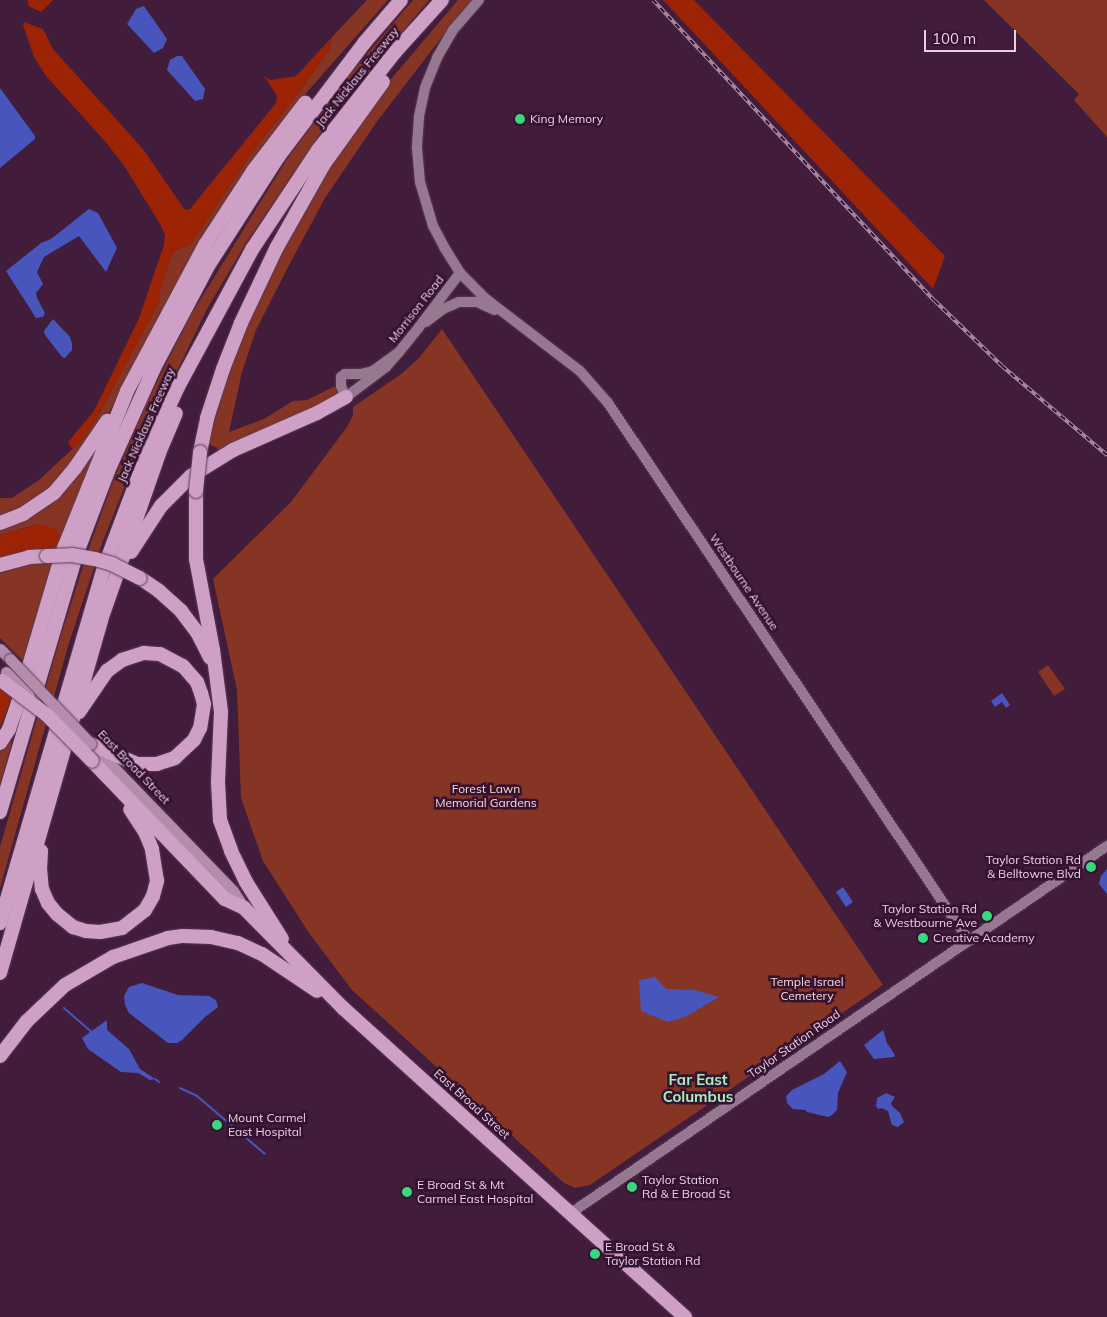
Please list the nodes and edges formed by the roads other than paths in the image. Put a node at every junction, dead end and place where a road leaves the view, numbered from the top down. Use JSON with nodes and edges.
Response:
{"nodes":[{"id":1,"x":401,"y":0,"type":"edge"},
{"id":2,"x":443,"y":0,"type":"edge"},
{"id":3,"x":479,"y":0,"type":"edge"},
{"id":4,"x":365,"y":42,"type":"junction"},
{"id":5,"x":239,"y":273,"type":"junction"},
{"id":6,"x":460,"y":273,"type":"junction"},
{"id":7,"x":508,"y":316,"type":"junction"},
{"id":8,"x":419,"y":327,"type":"junction"},
{"id":9,"x":399,"y":352,"type":"junction"},
{"id":10,"x":127,"y":392,"type":"junction"},
{"id":11,"x":346,"y":397,"type":"junction"},
{"id":12,"x":0,"y":523,"type":"edge"},
{"id":13,"x":0,"y":565,"type":"edge"},
{"id":14,"x":113,"y":585,"type":"junction"},
{"id":15,"x":0,"y":649,"type":"edge"},
{"id":16,"x":4,"y":671,"type":"edge"},
{"id":17,"x":219,"y":690,"type":"junction"},
{"id":18,"x":70,"y":728,"type":"junction"},
{"id":19,"x":0,"y":742,"type":"edge"},
{"id":20,"x":91,"y":744,"type":"junction"},
{"id":21,"x":92,"y":761,"type":"junction"},
{"id":22,"x":48,"y":806,"type":"junction"},
{"id":23,"x":0,"y":812,"type":"edge"},
{"id":24,"x":1107,"y":846,"type":"edge"},
{"id":25,"x":244,"y":908,"type":"junction"},
{"id":26,"x":0,"y":923,"type":"edge"},
{"id":27,"x":969,"y":941,"type":"junction"},
{"id":28,"x":296,"y":961,"type":"junction"},
{"id":29,"x":0,"y":973,"type":"edge"},
{"id":30,"x":343,"y":1008,"type":"junction"},
{"id":31,"x":0,"y":1056,"type":"edge"},
{"id":32,"x":571,"y":1214,"type":"junction"},
{"id":33,"x":685,"y":1317,"type":"edge"}],
"edges":[{"from":1,"to":4,"type":"highway","name":"Jack Nicklaus Freeway"},
{"from":2,"to":5,"type":"highway","name":"Jack Nicklaus Freeway"},
{"from":2,"to":17,"type":"highway","bridge":true},
{"from":3,"to":6,"type":"street","name":"Morrison Road"},
{"from":4,"to":10,"type":"highway"},
{"from":4,"to":23,"type":"highway","name":"Jack Nicklaus Freeway"},
{"from":5,"to":14,"type":"highway"},
{"from":5,"to":26,"type":"highway","name":"Jack Nicklaus Freeway"},
{"from":6,"to":7,"type":"street","name":"Westbourne Avenue"},
{"from":6,"to":8,"type":"street","name":"Morrison Road"},
{"from":7,"to":8,"type":"street"},
{"from":7,"to":27,"type":"street","name":"Westbourne Avenue"},
{"from":8,"to":9,"type":"street","name":"Morrison Road"},
{"from":9,"to":11,"type":"street","name":"Morrison Road"},
{"from":9,"to":11,"type":"street"},
{"from":10,"to":12,"type":"highway"},
{"from":10,"to":19,"type":"highway"},
{"from":11,"to":14,"type":"highway"},
{"from":13,"to":17,"type":"highway","bridge":true},
{"from":14,"to":18,"type":"highway"},
{"from":15,"to":16,"type":"main road","name":"East Broad Street"},
{"from":16,"to":20,"type":"main road","name":"East Broad Street","bridge":true},
{"from":16,"to":21,"type":"highway","name":"East Broad Street","bridge":true},
{"from":17,"to":28,"type":"highway"},
{"from":18,"to":20,"type":"highway"},
{"from":18,"to":22,"type":"highway"},
{"from":20,"to":25,"type":"main road","name":"East Broad Street"},
{"from":21,"to":22,"type":"highway"},
{"from":21,"to":25,"type":"highway","name":"East Broad Street"},
{"from":22,"to":29,"type":"highway"},
{"from":24,"to":27,"type":"street","name":"Taylor Station Road"},
{"from":25,"to":28,"type":"highway","name":"East Broad Street"},
{"from":27,"to":32,"type":"street","name":"Taylor Station Road"},
{"from":28,"to":30,"type":"highway","name":"East Broad Street"},
{"from":30,"to":31,"type":"highway"},
{"from":30,"to":32,"type":"highway","name":"East Broad Street"},
{"from":32,"to":33,"type":"highway","name":"East Broad Street"}]}
